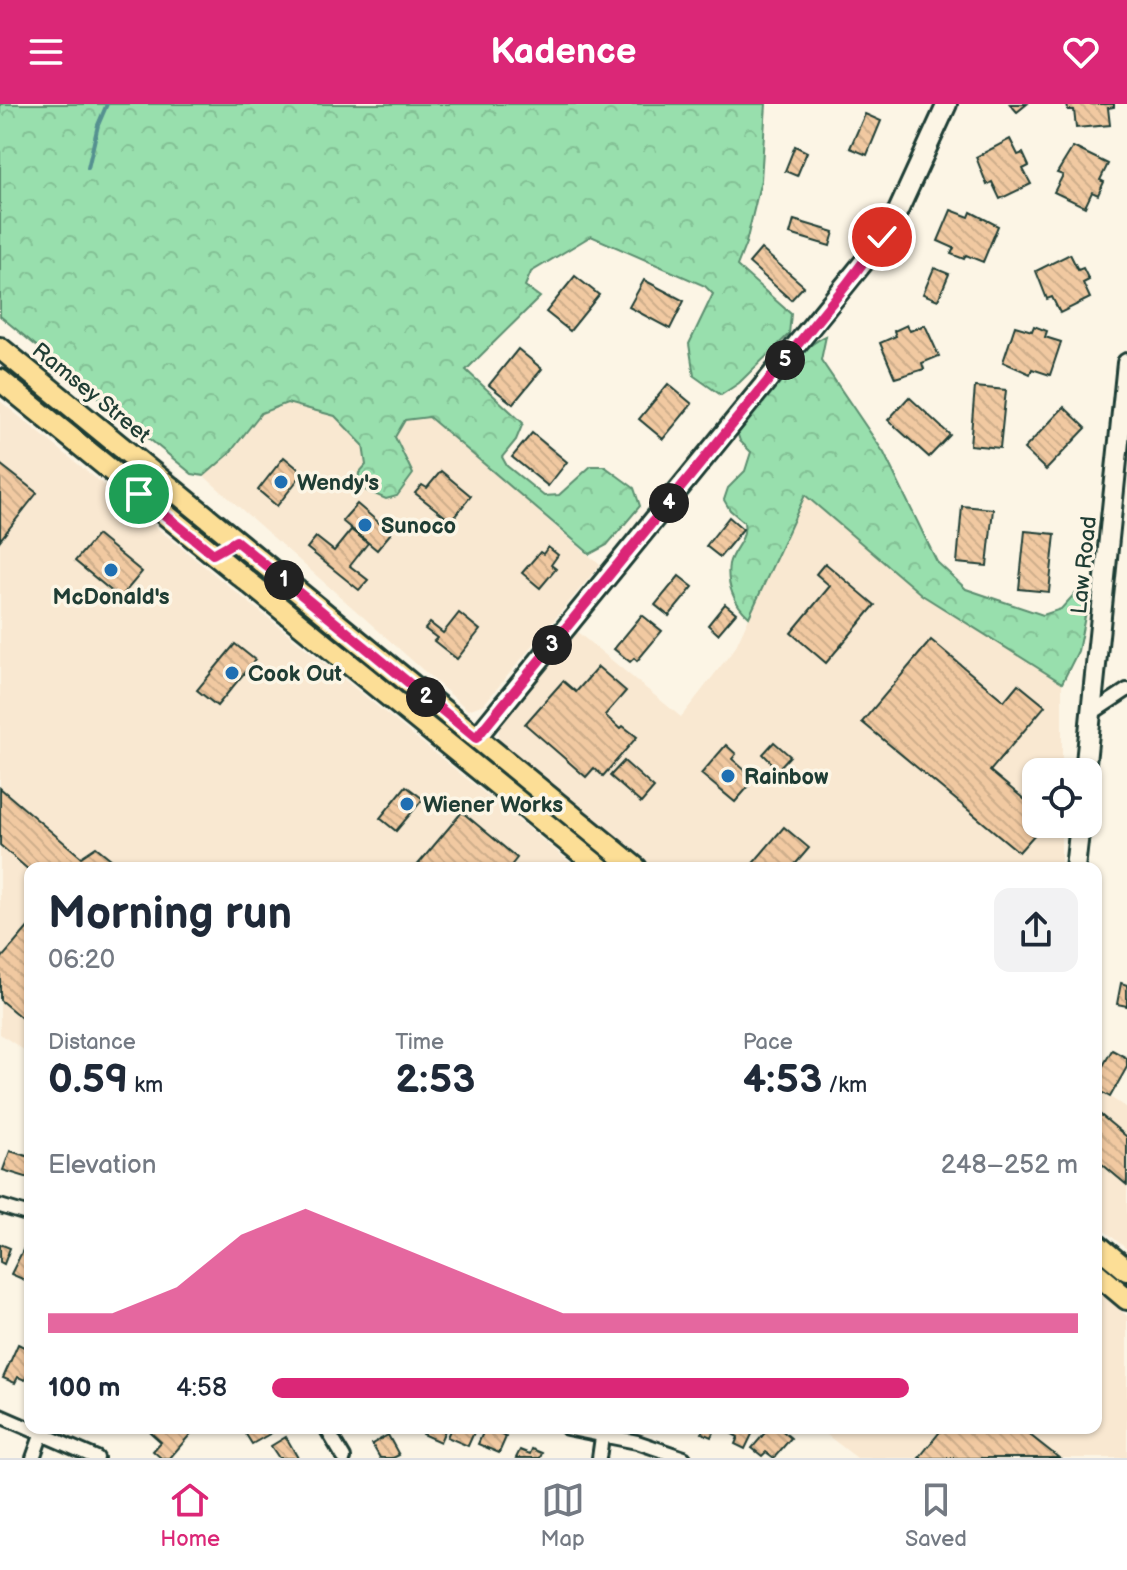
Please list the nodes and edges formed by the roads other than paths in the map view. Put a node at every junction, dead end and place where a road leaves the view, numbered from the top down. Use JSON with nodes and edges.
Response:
{"nodes":[{"id":1,"x":947,"y":104,"type":"edge"},
{"id":2,"x":0,"y":348,"type":"edge"},
{"id":3,"x":1127,"y":363,"type":"edge"},
{"id":4,"x":0,"y":380,"type":"edge"},
{"id":5,"x":236,"y":541,"type":"junction"},
{"id":6,"x":213,"y":554,"type":"junction"},
{"id":7,"x":230,"y":568,"type":"junction"},
{"id":8,"x":1127,"y":690,"type":"edge"},
{"id":9,"x":1092,"y":713,"type":"junction"},
{"id":10,"x":476,"y":738,"type":"junction"},
{"id":11,"x":1087,"y":758,"type":"edge"},
{"id":12,"x":1078,"y":838,"type":"edge"},
{"id":13,"x":593,"y":862,"type":"edge"},
{"id":14,"x":629,"y":862,"type":"edge"},
{"id":15,"x":1076,"y":862,"type":"edge"},
{"id":16,"x":0,"y":1206,"type":"edge"},
{"id":17,"x":24,"y":1213,"type":"edge"},
{"id":18,"x":1102,"y":1249,"type":"edge"},
{"id":19,"x":1127,"y":1270,"type":"edge"},
{"id":20,"x":1102,"y":1278,"type":"edge"},
{"id":21,"x":1127,"y":1299,"type":"edge"},
{"id":22,"x":0,"y":1416,"type":"edge"},
{"id":23,"x":24,"y":1426,"type":"edge"},
{"id":24,"x":42,"y":1434,"type":"edge"},
{"id":25,"x":44,"y":1434,"type":"edge"},
{"id":26,"x":330,"y":1434,"type":"edge"},
{"id":27,"x":590,"y":1434,"type":"edge"},
{"id":28,"x":602,"y":1437,"type":"junction"},
{"id":29,"x":33,"y":1458,"type":"edge"},
{"id":30,"x":97,"y":1458,"type":"edge"},
{"id":31,"x":344,"y":1458,"type":"edge"},
{"id":32,"x":599,"y":1458,"type":"edge"},
{"id":33,"x":684,"y":1458,"type":"edge"}],
"edges":[{"from":1,"to":10,"type":"street"},
{"from":2,"to":5,"type":"main road","name":"Ramsey Street"},
{"from":3,"to":9,"type":"street","name":"Law Road"},
{"from":4,"to":6,"type":"main road"},
{"from":5,"to":6,"type":"main road"},
{"from":5,"to":7,"type":"main road"},
{"from":5,"to":10,"type":"main road","name":"Ramsey Street"},
{"from":6,"to":7,"type":"main road"},
{"from":7,"to":13,"type":"main road"},
{"from":8,"to":9,"type":"street"},
{"from":9,"to":11,"type":"street","name":"Law Road"},
{"from":10,"to":14,"type":"main road","name":"Ramsey Street"},
{"from":12,"to":15,"type":"street"},
{"from":16,"to":17,"type":"street"},
{"from":18,"to":19,"type":"main road"},
{"from":20,"to":21,"type":"main road"},
{"from":22,"to":23,"type":"street"},
{"from":24,"to":29,"type":"street"},
{"from":25,"to":30,"type":"street"},
{"from":26,"to":31,"type":"street"},
{"from":27,"to":28,"type":"street"},
{"from":28,"to":32,"type":"street"},
{"from":28,"to":33,"type":"street"}]}
